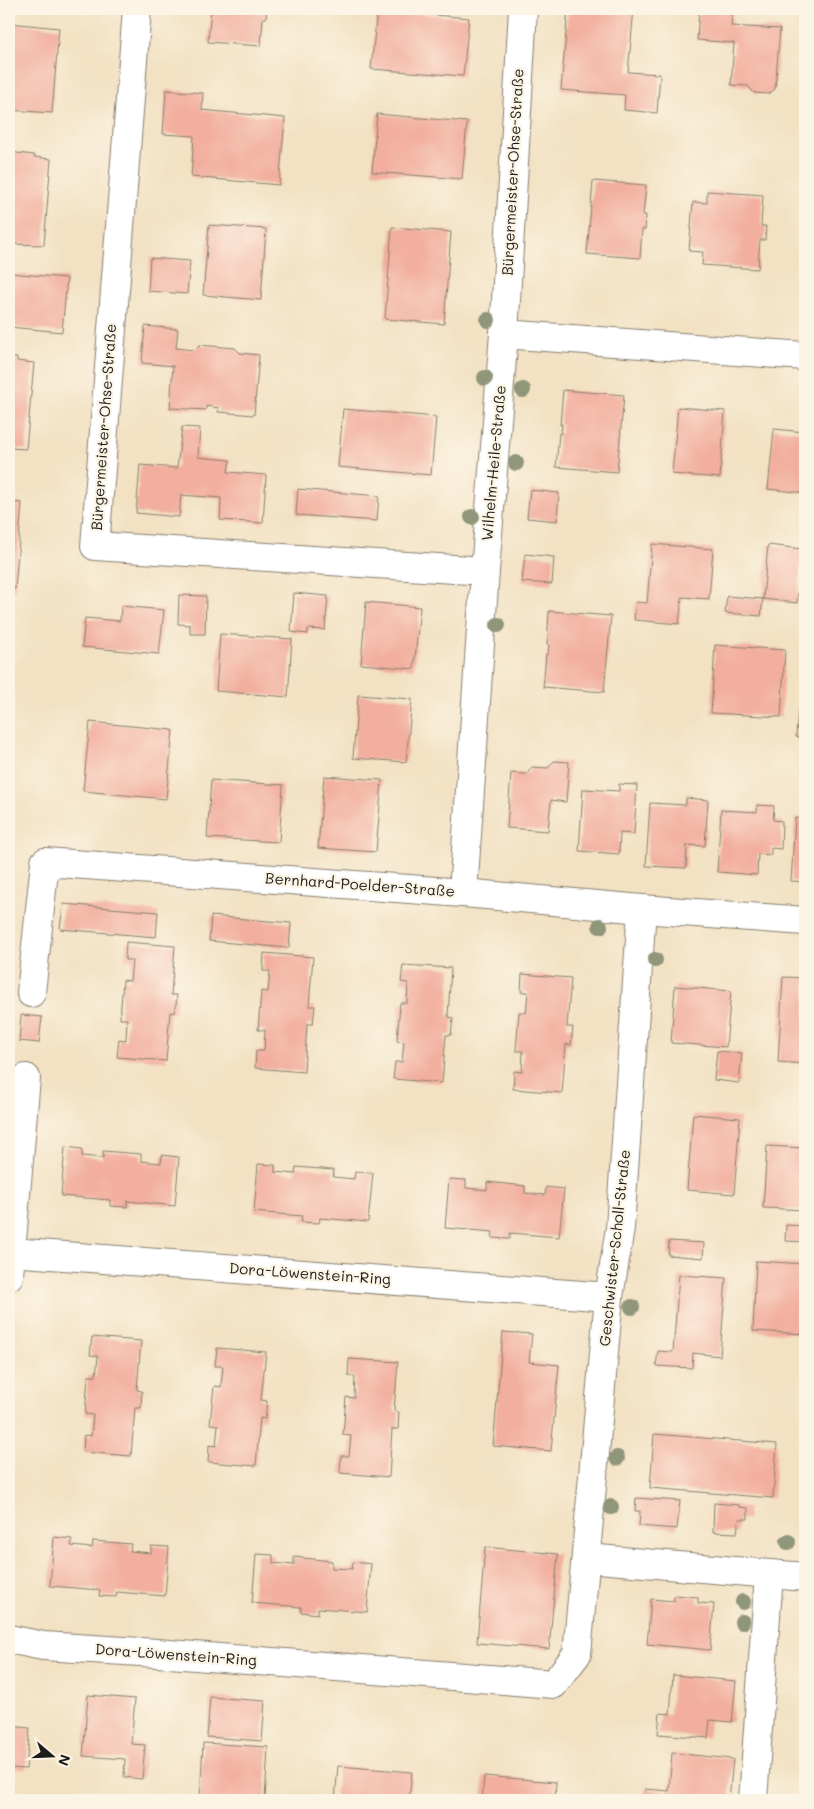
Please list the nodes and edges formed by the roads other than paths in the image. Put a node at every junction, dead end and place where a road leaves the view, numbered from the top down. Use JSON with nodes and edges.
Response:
{"nodes":[{"id":1,"x":137,"y":9,"type":"edge"},
{"id":2,"x":523,"y":9,"type":"edge"},
{"id":3,"x":504,"y":334,"type":"junction"},
{"id":4,"x":805,"y":356,"type":"edge"},
{"id":5,"x":485,"y":571,"type":"junction"},
{"id":6,"x":463,"y":893,"type":"junction"},
{"id":7,"x":642,"y":909,"type":"junction"},
{"id":8,"x":805,"y":921,"type":"edge"},
{"id":9,"x":31,"y":993,"type":"dead end"},
{"id":10,"x":26,"y":1078,"type":"dead end"},
{"id":11,"x":10,"y":1264,"type":"edge"},
{"id":12,"x":609,"y":1297,"type":"junction"},
{"id":13,"x":587,"y":1558,"type":"junction"},
{"id":14,"x":769,"y":1574,"type":"junction"},
{"id":15,"x":805,"y":1577,"type":"edge"},
{"id":16,"x":9,"y":1639,"type":"edge"},
{"id":17,"x":554,"y":1684,"type":"joint"},
{"id":18,"x":754,"y":1800,"type":"edge"}],
"edges":[{"from":1,"to":5,"type":"street","name":"Bürgermeister-Ohse-Straße"},
{"from":2,"to":3,"type":"street","name":"Bürgermeister-Ohse-Straße"},
{"from":3,"to":4,"type":"street"},
{"from":3,"to":5,"type":"street","name":"Wilhelm-Heile-Straße"},
{"from":5,"to":6,"type":"street","name":"Wilhelm-Heile-Straße"},
{"from":6,"to":7,"type":"street","name":"Bernhard-Poelder-Straße"},
{"from":6,"to":9,"type":"street","name":"Bernhard-Poelder-Straße"},
{"from":7,"to":8,"type":"street","name":"Bernhard-Poelder-Straße"},
{"from":7,"to":12,"type":"street","name":"Geschwister-Scholl-Straße"},
{"from":10,"to":11,"type":"street","name":"Dora-Löwenstein-Ring"},
{"from":11,"to":12,"type":"street","name":"Dora-Löwenstein-Ring"},
{"from":12,"to":13,"type":"street","name":"Geschwister-Scholl-Straße"},
{"from":13,"to":14,"type":"street"},
{"from":13,"to":17,"type":"street","name":"Geschwister-Scholl-Straße"},
{"from":14,"to":15,"type":"street"},
{"from":14,"to":18,"type":"street"},
{"from":16,"to":17,"type":"street","name":"Dora-Löwenstein-Ring"}]}
